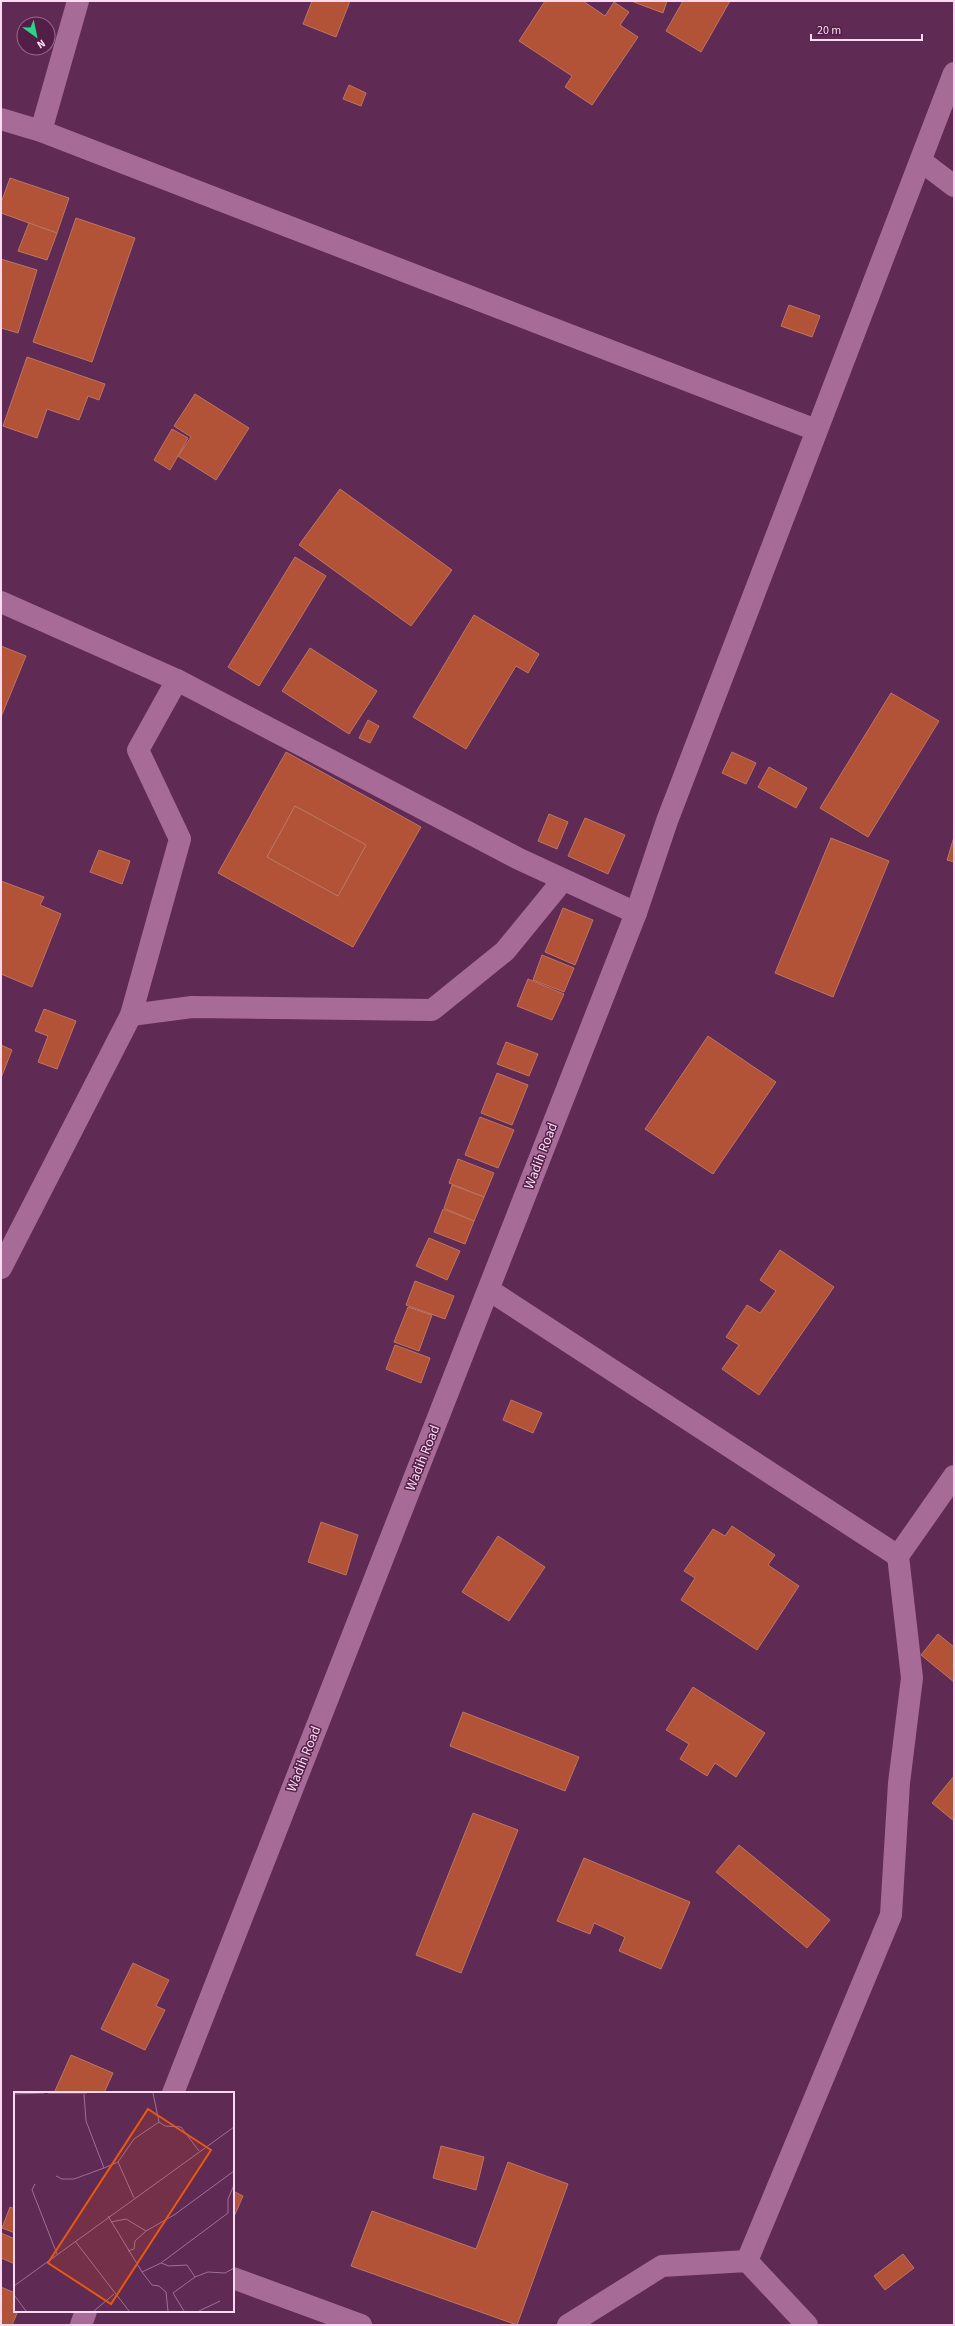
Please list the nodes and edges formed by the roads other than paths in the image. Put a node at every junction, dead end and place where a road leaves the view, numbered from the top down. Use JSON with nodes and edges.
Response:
{"nodes":[{"id":1,"x":78,"y":1,"type":"edge"},
{"id":2,"x":954,"y":73,"type":"edge"},
{"id":3,"x":1,"y":119,"type":"edge"},
{"id":4,"x":41,"y":131,"type":"junction"},
{"id":5,"x":921,"y":161,"type":"junction"},
{"id":6,"x":954,"y":186,"type":"edge"},
{"id":7,"x":816,"y":430,"type":"junction"},
{"id":8,"x":1,"y":602,"type":"edge"},
{"id":9,"x":177,"y":680,"type":"junction"},
{"id":10,"x":563,"y":880,"type":"junction"},
{"id":11,"x":636,"y":913,"type":"junction"},
{"id":12,"x":131,"y":1015,"type":"junction"},
{"id":13,"x":1,"y":1268,"type":"edge"},
{"id":14,"x":489,"y":1290,"type":"junction"},
{"id":15,"x":954,"y":1476,"type":"edge"},
{"id":16,"x":898,"y":1556,"type":"junction"},
{"id":17,"x":173,"y":2092,"type":"edge"},
{"id":18,"x":747,"y":2261,"type":"junction"},
{"id":19,"x":234,"y":2278,"type":"edge"},
{"id":20,"x":86,"y":2312,"type":"edge"},
{"id":21,"x":81,"y":2325,"type":"edge"},
{"id":22,"x":361,"y":2325,"type":"edge"},
{"id":23,"x":568,"y":2325,"type":"edge"},
{"id":24,"x":807,"y":2325,"type":"edge"}],
"edges":[{"from":1,"to":4,"type":"street"},
{"from":2,"to":5,"type":"street","name":"Wadih Road"},
{"from":3,"to":4,"type":"street"},
{"from":4,"to":7,"type":"street"},
{"from":5,"to":6,"type":"street"},
{"from":5,"to":7,"type":"street","name":"Wadih Road"},
{"from":7,"to":11,"type":"street","name":"Wadih Road"},
{"from":8,"to":9,"type":"street"},
{"from":9,"to":10,"type":"street"},
{"from":9,"to":12,"type":"street"},
{"from":10,"to":11,"type":"street"},
{"from":10,"to":12,"type":"street"},
{"from":11,"to":14,"type":"street","name":"Wadih Road"},
{"from":12,"to":13,"type":"street"},
{"from":14,"to":16,"type":"street"},
{"from":14,"to":17,"type":"street","name":"Wadih Road"},
{"from":15,"to":16,"type":"street"},
{"from":16,"to":18,"type":"street"},
{"from":18,"to":23,"type":"street"},
{"from":18,"to":24,"type":"street"},
{"from":19,"to":22,"type":"street"},
{"from":20,"to":21,"type":"street"}]}
